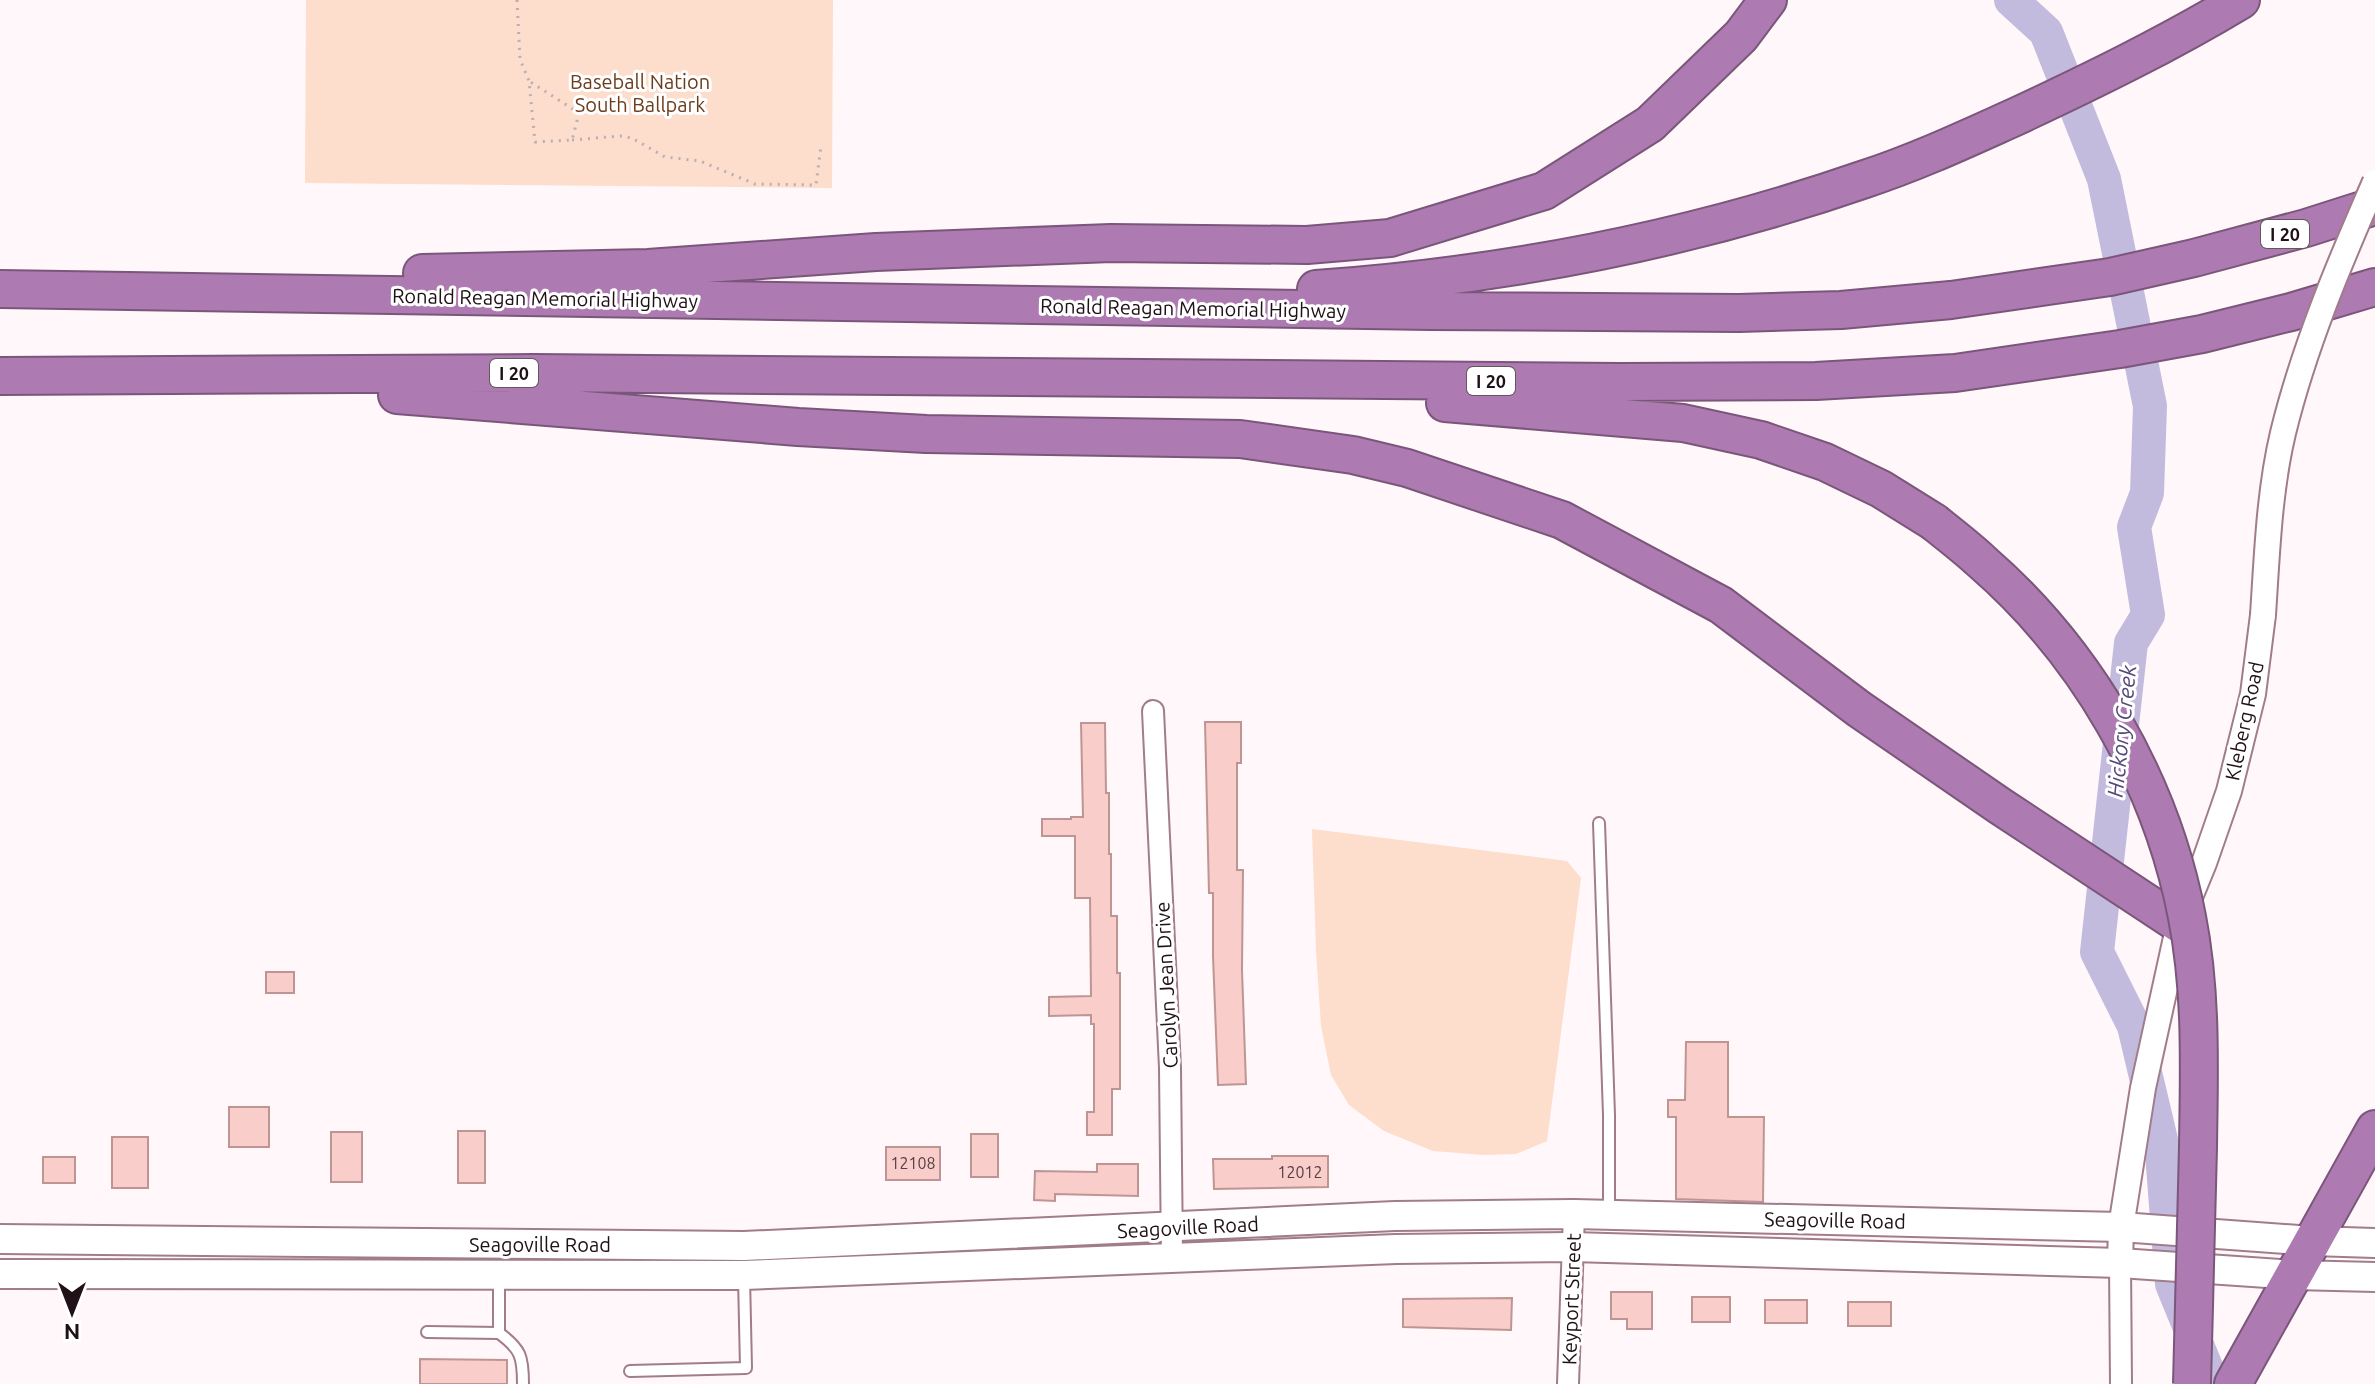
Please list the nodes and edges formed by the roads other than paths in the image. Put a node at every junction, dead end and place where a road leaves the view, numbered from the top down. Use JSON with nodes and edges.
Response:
{"nodes":[{"id":1,"x":1768,"y":0,"type":"edge"},
{"id":2,"x":2241,"y":0,"type":"edge"},
{"id":3,"x":2375,"y":182,"type":"edge"},
{"id":4,"x":2375,"y":206,"type":"edge"},
{"id":5,"x":0,"y":280,"type":"edge"},
{"id":6,"x":2375,"y":287,"type":"edge"},
{"id":7,"x":0,"y":289,"type":"edge"},
{"id":8,"x":842,"y":303,"type":"junction"},
{"id":9,"x":1028,"y":376,"type":"junction"},
{"id":10,"x":0,"y":378,"type":"edge"},
{"id":11,"x":1153,"y":711,"type":"dead end"},
{"id":12,"x":1599,"y":823,"type":"dead end"},
{"id":13,"x":2179,"y":924,"type":"junction"},
{"id":14,"x":2375,"y":1129,"type":"edge"},
{"id":15,"x":1574,"y":1214,"type":"junction"},
{"id":16,"x":1609,"y":1215,"type":"junction"},
{"id":17,"x":1755,"y":1218,"type":"junction"},
{"id":18,"x":1170,"y":1228,"type":"junction"},
{"id":19,"x":2135,"y":1228,"type":"junction"},
{"id":20,"x":0,"y":1239,"type":"edge"},
{"id":21,"x":2312,"y":1241,"type":"junction"},
{"id":22,"x":499,"y":1243,"type":"junction"},
{"id":23,"x":2375,"y":1243,"type":"edge"},
{"id":24,"x":744,"y":1246,"type":"junction"},
{"id":25,"x":1572,"y":1247,"type":"junction"},
{"id":26,"x":1754,"y":1252,"type":"junction"},
{"id":27,"x":1172,"y":1259,"type":"junction"},
{"id":28,"x":2120,"y":1263,"type":"junction"},
{"id":29,"x":0,"y":1274,"type":"edge"},
{"id":30,"x":499,"y":1275,"type":"junction"},
{"id":31,"x":744,"y":1275,"type":"junction"},
{"id":32,"x":2294,"y":1275,"type":"junction"},
{"id":33,"x":2375,"y":1277,"type":"edge"},
{"id":34,"x":427,"y":1332,"type":"dead end"},
{"id":35,"x":499,"y":1333,"type":"junction"},
{"id":36,"x":630,"y":1371,"type":"dead end"},
{"id":37,"x":523,"y":1384,"type":"edge"},
{"id":38,"x":1568,"y":1384,"type":"edge"},
{"id":39,"x":2121,"y":1384,"type":"edge"},
{"id":40,"x":2192,"y":1384,"type":"edge"},
{"id":41,"x":2233,"y":1384,"type":"edge"}],
"edges":[{"from":1,"to":5,"type":"highway"},
{"from":2,"to":8,"type":"highway"},
{"from":3,"to":13,"type":"street","name":"Kleberg Road","bridge":true},
{"from":4,"to":8,"type":"highway","name":"Ronald Reagan Memorial Highway","number":"I 20"},
{"from":6,"to":9,"type":"highway","number":"I 20"},
{"from":7,"to":8,"type":"highway","name":"Ronald Reagan Memorial Highway","number":"I 20"},
{"from":9,"to":10,"type":"highway","number":"I 20"},
{"from":9,"to":40,"type":"highway","bridge":true},
{"from":10,"to":13,"type":"highway"},
{"from":11,"to":18,"type":"street","name":"Carolyn Jean Drive"},
{"from":12,"to":16,"type":"lane"},
{"from":13,"to":19,"type":"street","name":"Kleberg Road"},
{"from":14,"to":21,"type":"highway"},
{"from":15,"to":16,"type":"main road","name":"Seagoville Road"},
{"from":15,"to":18,"type":"main road","name":"Seagoville Road"},
{"from":15,"to":25,"type":"street","name":"Keyport Street"},
{"from":16,"to":17,"type":"main road","name":"Seagoville Road"},
{"from":17,"to":19,"type":"main road","name":"Seagoville Road"},
{"from":17,"to":26,"type":"main road"},
{"from":18,"to":24,"type":"main road","name":"Seagoville Road"},
{"from":18,"to":27,"type":"street","name":"Carolyn Jean Drive"},
{"from":19,"to":21,"type":"main road","name":"Seagoville Road"},
{"from":19,"to":28,"type":"street","name":"Kleberg Road"},
{"from":20,"to":22,"type":"main road","name":"Seagoville Road"},
{"from":21,"to":23,"type":"main road","name":"Seagoville Road"},
{"from":21,"to":32,"type":"highway"},
{"from":22,"to":24,"type":"main road","name":"Seagoville Road"},
{"from":22,"to":30,"type":"main road"},
{"from":24,"to":31,"type":"main road"},
{"from":25,"to":26,"type":"main road","name":"Seagoville Road"},
{"from":25,"to":27,"type":"main road","name":"Seagoville Road"},
{"from":25,"to":38,"type":"street","name":"Keyport Street"},
{"from":26,"to":28,"type":"main road","name":"Seagoville Road"},
{"from":27,"to":31,"type":"main road","name":"Seagoville Road"},
{"from":28,"to":32,"type":"main road","name":"Seagoville Road"},
{"from":28,"to":39,"type":"street"},
{"from":29,"to":30,"type":"main road","name":"Seagoville Road"},
{"from":30,"to":31,"type":"main road","name":"Seagoville Road"},
{"from":30,"to":35,"type":"lane"},
{"from":31,"to":36,"type":"lane"},
{"from":32,"to":33,"type":"main road","name":"Seagoville Road"},
{"from":32,"to":41,"type":"highway"},
{"from":34,"to":35,"type":"lane"},
{"from":35,"to":37,"type":"lane"}]}
